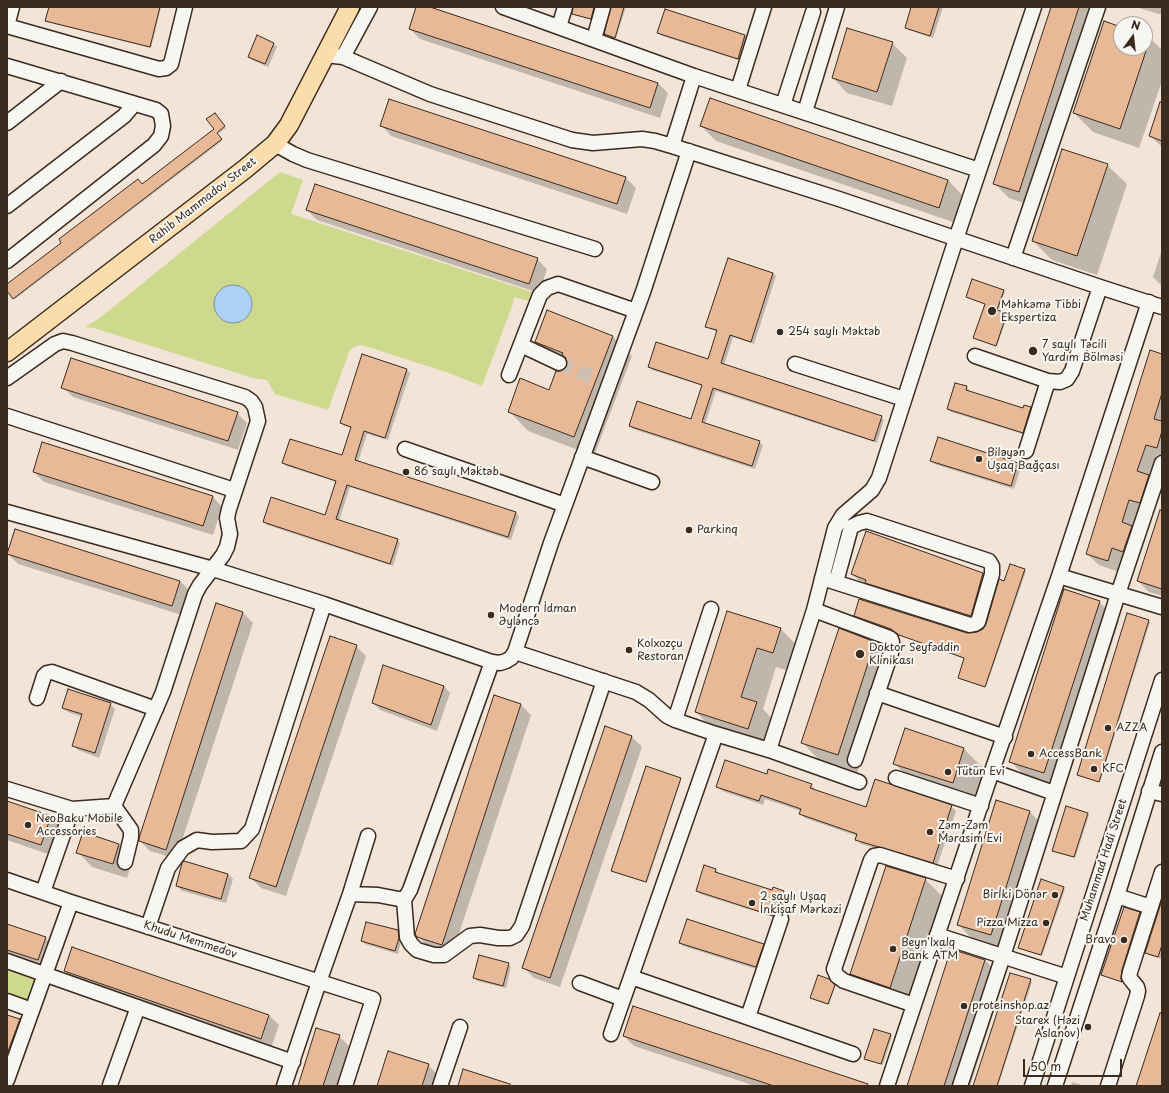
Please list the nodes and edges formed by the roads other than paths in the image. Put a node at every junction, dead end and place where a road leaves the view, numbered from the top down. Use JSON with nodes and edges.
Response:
{"nodes":[{"id":1,"x":12,"y":7,"type":"edge"},
{"id":2,"x":185,"y":7,"type":"edge"},
{"id":3,"x":340,"y":7,"type":"edge"},
{"id":4,"x":350,"y":7,"type":"edge"},
{"id":5,"x":370,"y":7,"type":"edge"},
{"id":6,"x":503,"y":7,"type":"edge"},
{"id":7,"x":565,"y":7,"type":"edge"},
{"id":8,"x":603,"y":7,"type":"edge"},
{"id":9,"x":764,"y":7,"type":"edge"},
{"id":10,"x":837,"y":7,"type":"edge"},
{"id":11,"x":1034,"y":7,"type":"edge"},
{"id":12,"x":1098,"y":7,"type":"edge"},
{"id":13,"x":813,"y":12,"type":"dead end"},
{"id":14,"x":7,"y":26,"type":"edge"},
{"id":15,"x":559,"y":26,"type":"junction"},
{"id":16,"x":594,"y":39,"type":"junction"},
{"id":17,"x":334,"y":56,"type":"junction"},
{"id":18,"x":796,"y":65,"type":"junction"},
{"id":19,"x":7,"y":66,"type":"edge"},
{"id":20,"x":818,"y":72,"type":"junction"},
{"id":21,"x":694,"y":76,"type":"junction"},
{"id":22,"x":61,"y":81,"type":"junction"},
{"id":23,"x":738,"y":90,"type":"junction"},
{"id":24,"x":133,"y":103,"type":"junction"},
{"id":25,"x":783,"y":105,"type":"junction"},
{"id":26,"x":805,"y":112,"type":"junction"},
{"id":27,"x":7,"y":123,"type":"edge"},
{"id":28,"x":271,"y":141,"type":"junction"},
{"id":29,"x":672,"y":146,"type":"junction"},
{"id":30,"x":689,"y":151,"type":"junction"},
{"id":31,"x":979,"y":170,"type":"junction"},
{"id":32,"x":7,"y":206,"type":"edge"},
{"id":33,"x":956,"y":238,"type":"junction"},
{"id":34,"x":595,"y":249,"type":"dead end"},
{"id":35,"x":1013,"y":258,"type":"junction"},
{"id":36,"x":7,"y":261,"type":"edge"},
{"id":37,"x":1100,"y":287,"type":"junction"},
{"id":38,"x":1155,"y":304,"type":"edge"},
{"id":39,"x":636,"y":311,"type":"junction"},
{"id":40,"x":7,"y":340,"type":"edge"},
{"id":41,"x":521,"y":345,"type":"junction"},
{"id":42,"x":7,"y":352,"type":"edge"},
{"id":43,"x":975,"y":356,"type":"dead end"},
{"id":44,"x":559,"y":363,"type":"tunnel mouth"},
{"id":45,"x":796,"y":364,"type":"dead end"},
{"id":46,"x":509,"y":376,"type":"dead end"},
{"id":47,"x":7,"y":378,"type":"edge"},
{"id":48,"x":1048,"y":381,"type":"junction"},
{"id":49,"x":904,"y":399,"type":"junction"},
{"id":50,"x":7,"y":416,"type":"edge"},
{"id":51,"x":405,"y":449,"type":"dead end"},
{"id":52,"x":1026,"y":451,"type":"dead end"},
{"id":53,"x":582,"y":457,"type":"junction"},
{"id":54,"x":1162,"y":462,"type":"edge"},
{"id":55,"x":652,"y":482,"type":"dead end"},
{"id":56,"x":234,"y":490,"type":"junction"},
{"id":57,"x":565,"y":505,"type":"junction"},
{"id":58,"x":7,"y":512,"type":"edge"},
{"id":59,"x":213,"y":569,"type":"junction"},
{"id":60,"x":1060,"y":576,"type":"junction"},
{"id":61,"x":822,"y":578,"type":"junction"},
{"id":62,"x":836,"y":582,"type":"junction"},
{"id":63,"x":1118,"y":594,"type":"junction"},
{"id":64,"x":324,"y":604,"type":"junction"},
{"id":65,"x":1162,"y":607,"type":"edge"},
{"id":66,"x":711,"y":609,"type":"dead end"},
{"id":67,"x":814,"y":610,"type":"junction"},
{"id":68,"x":515,"y":652,"type":"junction"},
{"id":69,"x":492,"y":662,"type":"junction"},
{"id":70,"x":1162,"y":680,"type":"edge"},
{"id":71,"x":604,"y":681,"type":"junction"},
{"id":72,"x":878,"y":693,"type":"junction"},
{"id":73,"x":37,"y":698,"type":"dead end"},
{"id":74,"x":156,"y":709,"type":"junction"},
{"id":75,"x":675,"y":720,"type":"junction"},
{"id":76,"x":716,"y":734,"type":"junction"},
{"id":77,"x":1005,"y":737,"type":"junction"},
{"id":78,"x":769,"y":750,"type":"junction"},
{"id":79,"x":1162,"y":752,"type":"edge"},
{"id":80,"x":855,"y":760,"type":"dead end"},
{"id":81,"x":992,"y":771,"type":"junction"},
{"id":82,"x":896,"y":778,"type":"dead end"},
{"id":83,"x":859,"y":782,"type":"dead end"},
{"id":84,"x":7,"y":789,"type":"edge"},
{"id":85,"x":1054,"y":793,"type":"junction"},
{"id":86,"x":1156,"y":793,"type":"edge"},
{"id":87,"x":114,"y":806,"type":"junction"},
{"id":88,"x":981,"y":806,"type":"junction"},
{"id":89,"x":72,"y":809,"type":"junction"},
{"id":90,"x":368,"y":836,"type":"dead end"},
{"id":91,"x":124,"y":862,"type":"dead end"},
{"id":92,"x":1162,"y":872,"type":"edge"},
{"id":93,"x":957,"y":879,"type":"junction"},
{"id":94,"x":7,"y":880,"type":"edge"},
{"id":95,"x":43,"y":892,"type":"junction"},
{"id":96,"x":350,"y":894,"type":"junction"},
{"id":97,"x":1117,"y":896,"type":"junction"},
{"id":98,"x":404,"y":900,"type":"junction"},
{"id":99,"x":70,"y":902,"type":"junction"},
{"id":100,"x":1151,"y":907,"type":"junction"},
{"id":101,"x":781,"y":919,"type":"dead end"},
{"id":102,"x":148,"y":927,"type":"junction"},
{"id":103,"x":937,"y":935,"type":"junction"},
{"id":104,"x":1003,"y":956,"type":"junction"},
{"id":105,"x":7,"y":961,"type":"edge"},
{"id":106,"x":44,"y":974,"type":"junction"},
{"id":107,"x":631,"y":977,"type":"junction"},
{"id":108,"x":1067,"y":977,"type":"junction"},
{"id":109,"x":319,"y":982,"type":"junction"},
{"id":110,"x":580,"y":983,"type":"dead end"},
{"id":111,"x":623,"y":999,"type":"junction"},
{"id":112,"x":7,"y":1001,"type":"edge"},
{"id":113,"x":914,"y":1004,"type":"junction"},
{"id":114,"x":138,"y":1007,"type":"junction"},
{"id":115,"x":32,"y":1010,"type":"junction"},
{"id":116,"x":748,"y":1017,"type":"junction"},
{"id":117,"x":460,"y":1027,"type":"dead end"},
{"id":118,"x":611,"y":1034,"type":"dead end"},
{"id":119,"x":1047,"y":1039,"type":"junction"},
{"id":120,"x":1068,"y":1046,"type":"junction"},
{"id":121,"x":853,"y":1054,"type":"dead end"},
{"id":122,"x":293,"y":1062,"type":"junction"},
{"id":123,"x":7,"y":1080,"type":"edge"},
{"id":124,"x":110,"y":1085,"type":"dead end"},
{"id":125,"x":284,"y":1086,"type":"edge"},
{"id":126,"x":345,"y":1086,"type":"edge"},
{"id":127,"x":440,"y":1086,"type":"edge"},
{"id":128,"x":887,"y":1086,"type":"edge"},
{"id":129,"x":960,"y":1086,"type":"edge"},
{"id":130,"x":1032,"y":1086,"type":"edge"},
{"id":131,"x":1055,"y":1086,"type":"edge"},
{"id":132,"x":1108,"y":1086,"type":"edge"}],
"edges":[{"from":1,"to":14,"type":"street"},
{"from":2,"to":14,"type":"street"},
{"from":3,"to":28,"type":"main road","name":"Rahib Mammadov Street"},
{"from":4,"to":17,"type":"main road","name":"Rahib Mammadov Street"},
{"from":5,"to":17,"type":"street"},
{"from":6,"to":15,"type":"street"},
{"from":7,"to":15,"type":"street"},
{"from":8,"to":16,"type":"street"},
{"from":9,"to":23,"type":"street"},
{"from":10,"to":20,"type":"street"},
{"from":11,"to":31,"type":"street"},
{"from":12,"to":35,"type":"street"},
{"from":13,"to":18,"type":"street"},
{"from":15,"to":16,"type":"street"},
{"from":16,"to":21,"type":"street"},
{"from":17,"to":28,"type":"main road","name":"Rahib Mammadov Street"},
{"from":17,"to":29,"type":"street"},
{"from":18,"to":20,"type":"street"},
{"from":18,"to":25,"type":"street"},
{"from":19,"to":22,"type":"street"},
{"from":20,"to":26,"type":"street"},
{"from":21,"to":23,"type":"street"},
{"from":21,"to":29,"type":"street"},
{"from":22,"to":24,"type":"street"},
{"from":22,"to":27,"type":"street"},
{"from":23,"to":25,"type":"street"},
{"from":24,"to":32,"type":"street"},
{"from":24,"to":36,"type":"street"},
{"from":25,"to":26,"type":"street"},
{"from":26,"to":31,"type":"street"},
{"from":28,"to":34,"type":"street"},
{"from":28,"to":40,"type":"main road","name":"Rahib Mammadov Street"},
{"from":28,"to":42,"type":"main road","name":"Rahib Mammadov Street"},
{"from":29,"to":30,"type":"street"},
{"from":30,"to":33,"type":"street"},
{"from":30,"to":39,"type":"street"},
{"from":31,"to":33,"type":"street"},
{"from":33,"to":35,"type":"street"},
{"from":33,"to":49,"type":"street"},
{"from":35,"to":37,"type":"street"},
{"from":37,"to":38,"type":"street"},
{"from":37,"to":48,"type":"street"},
{"from":38,"to":60,"type":"street"},
{"from":39,"to":41,"type":"street"},
{"from":39,"to":53,"type":"street"},
{"from":41,"to":44,"type":"street"},
{"from":41,"to":46,"type":"street"},
{"from":43,"to":48,"type":"street"},
{"from":45,"to":49,"type":"street"},
{"from":47,"to":56,"type":"street"},
{"from":48,"to":52,"type":"street"},
{"from":49,"to":61,"type":"street"},
{"from":50,"to":56,"type":"street"},
{"from":51,"to":57,"type":"street"},
{"from":53,"to":55,"type":"street"},
{"from":53,"to":57,"type":"street"},
{"from":54,"to":63,"type":"street"},
{"from":56,"to":59,"type":"street"},
{"from":57,"to":68,"type":"street"},
{"from":58,"to":59,"type":"street"},
{"from":59,"to":64,"type":"street"},
{"from":59,"to":74,"type":"street"},
{"from":60,"to":63,"type":"street"},
{"from":60,"to":77,"type":"street"},
{"from":61,"to":62,"type":"street"},
{"from":61,"to":67,"type":"street"},
{"from":62,"to":62,"type":"street"},
{"from":63,"to":65,"type":"street"},
{"from":63,"to":85,"type":"street"},
{"from":64,"to":69,"type":"street"},
{"from":64,"to":102,"type":"street"},
{"from":66,"to":75,"type":"street"},
{"from":67,"to":72,"type":"street"},
{"from":67,"to":78,"type":"street"},
{"from":68,"to":69,"type":"street"},
{"from":68,"to":71,"type":"street"},
{"from":69,"to":98,"type":"street"},
{"from":70,"to":108,"type":"street","name":"Muhammad Hadi Street"},
{"from":71,"to":75,"type":"street"},
{"from":71,"to":98,"type":"street"},
{"from":72,"to":77,"type":"street"},
{"from":72,"to":80,"type":"street"},
{"from":73,"to":74,"type":"street"},
{"from":74,"to":87,"type":"street"},
{"from":75,"to":76,"type":"street"},
{"from":76,"to":78,"type":"street"},
{"from":76,"to":107,"type":"street"},
{"from":77,"to":81,"type":"street"},
{"from":78,"to":83,"type":"street"},
{"from":79,"to":86,"type":"street","name":"Muhammad Hadi Street"},
{"from":81,"to":85,"type":"street"},
{"from":81,"to":88,"type":"street"},
{"from":82,"to":88,"type":"street"},
{"from":84,"to":89,"type":"street"},
{"from":85,"to":104,"type":"street"},
{"from":86,"to":97,"type":"street","name":"Muhammad Hadi Street"},
{"from":87,"to":89,"type":"street"},
{"from":87,"to":91,"type":"street"},
{"from":88,"to":93,"type":"street"},
{"from":89,"to":95,"type":"street"},
{"from":90,"to":96,"type":"street"},
{"from":92,"to":100,"type":"street"},
{"from":93,"to":103,"type":"street"},
{"from":93,"to":113,"type":"street"},
{"from":94,"to":95,"type":"street","name":"Khudu Memmedov"},
{"from":95,"to":99,"type":"street","name":"Khudu Memmedov"},
{"from":96,"to":98,"type":"street"},
{"from":96,"to":109,"type":"street"},
{"from":97,"to":100,"type":"street"},
{"from":97,"to":120,"type":"street","name":"Muhammad Hadi Street"},
{"from":99,"to":102,"type":"street","name":"Khudu Memmedov"},
{"from":99,"to":106,"type":"street"},
{"from":100,"to":132,"type":"street"},
{"from":101,"to":116,"type":"street"},
{"from":102,"to":109,"type":"street","name":"Khudu Memmedov"},
{"from":103,"to":104,"type":"street"},
{"from":103,"to":113,"type":"street"},
{"from":104,"to":108,"type":"street"},
{"from":104,"to":129,"type":"street"},
{"from":105,"to":106,"type":"street"},
{"from":106,"to":114,"type":"street"},
{"from":106,"to":115,"type":"street"},
{"from":107,"to":111,"type":"street"},
{"from":107,"to":116,"type":"street"},
{"from":108,"to":119,"type":"street","name":"Muhammad Hadi Street"},
{"from":109,"to":122,"type":"street"},
{"from":109,"to":126,"type":"street","name":"Khudu Memmedov"},
{"from":110,"to":111,"type":"street"},
{"from":111,"to":118,"type":"street"},
{"from":112,"to":115,"type":"street"},
{"from":113,"to":128,"type":"street"},
{"from":114,"to":122,"type":"street"},
{"from":114,"to":124,"type":"street"},
{"from":115,"to":123,"type":"street"},
{"from":116,"to":121,"type":"street"},
{"from":117,"to":127,"type":"street"},
{"from":119,"to":120,"type":"street"},
{"from":119,"to":130,"type":"street","name":"Muhammad Hadi Street"},
{"from":120,"to":131,"type":"street","name":"Muhammad Hadi Street"},
{"from":122,"to":125,"type":"street"}]}
